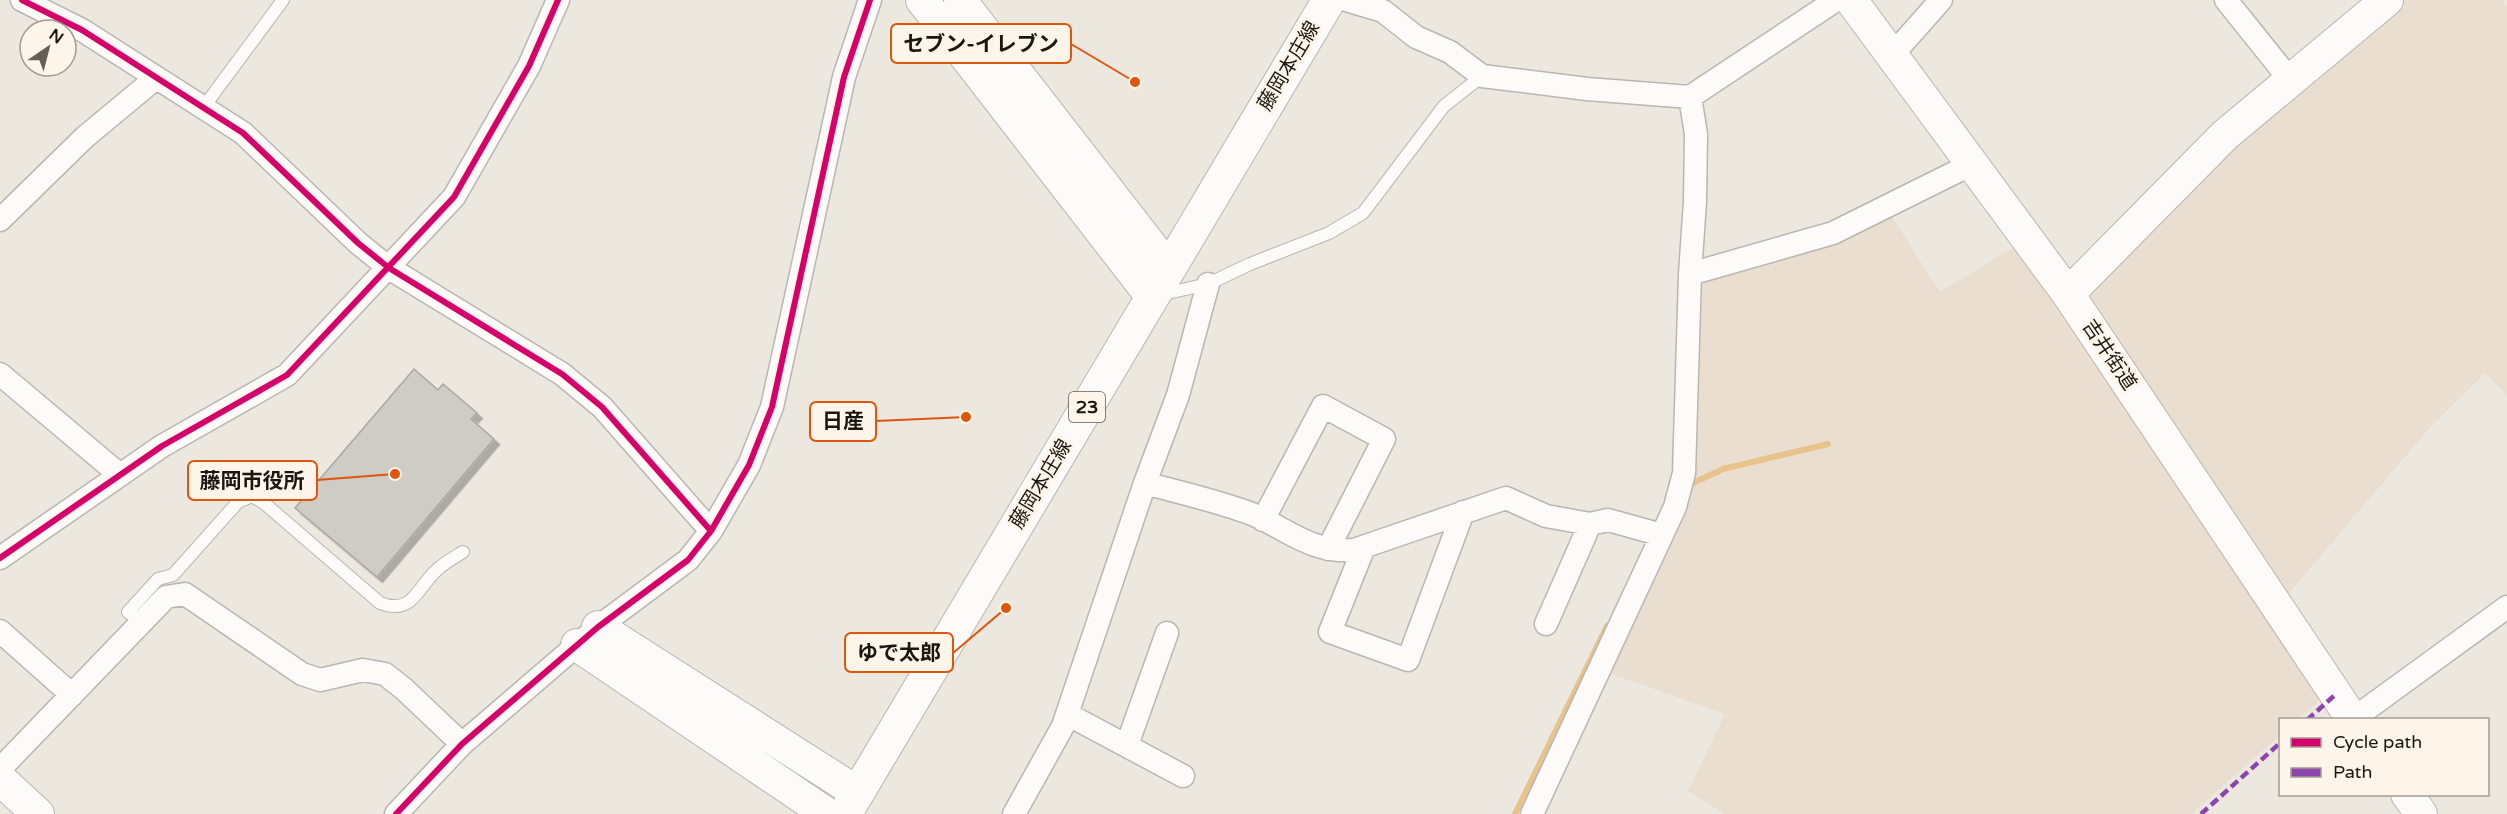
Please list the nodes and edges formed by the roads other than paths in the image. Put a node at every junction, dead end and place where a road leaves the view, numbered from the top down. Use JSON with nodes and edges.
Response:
{"nodes":[{"id":1,"x":22,"y":0,"type":"edge"},
{"id":2,"x":283,"y":0,"type":"edge"},
{"id":3,"x":558,"y":0,"type":"edge"},
{"id":4,"x":870,"y":0,"type":"edge"},
{"id":5,"x":922,"y":0,"type":"edge"},
{"id":6,"x":960,"y":0,"type":"edge"},
{"id":7,"x":1329,"y":0,"type":"edge"},
{"id":8,"x":1346,"y":0,"type":"edge"},
{"id":9,"x":1836,"y":0,"type":"edge"},
{"id":10,"x":1851,"y":0,"type":"edge"},
{"id":11,"x":1941,"y":0,"type":"edge"},
{"id":12,"x":2387,"y":0,"type":"edge"},
{"id":13,"x":2237,"y":4,"type":"edge"},
{"id":14,"x":1893,"y":54,"type":"junction"},
{"id":15,"x":1482,"y":76,"type":"junction"},
{"id":16,"x":156,"y":78,"type":"junction"},
{"id":17,"x":2291,"y":81,"type":"junction"},
{"id":18,"x":1690,"y":97,"type":"junction"},
{"id":19,"x":203,"y":108,"type":"junction"},
{"id":20,"x":1974,"y":163,"type":"junction"},
{"id":21,"x":0,"y":220,"type":"edge"},
{"id":22,"x":389,"y":268,"type":"junction"},
{"id":23,"x":1169,"y":269,"type":"junction"},
{"id":24,"x":1690,"y":274,"type":"junction"},
{"id":25,"x":1208,"y":284,"type":"junction"},
{"id":26,"x":2068,"y":294,"type":"junction"},
{"id":27,"x":1152,"y":297,"type":"junction"},
{"id":28,"x":0,"y":374,"type":"edge"},
{"id":29,"x":120,"y":474,"type":"junction"},
{"id":30,"x":1145,"y":483,"type":"junction"},
{"id":31,"x":1463,"y":512,"type":"junction"},
{"id":32,"x":1263,"y":520,"type":"junction"},
{"id":33,"x":1590,"y":524,"type":"junction"},
{"id":34,"x":711,"y":531,"type":"junction"},
{"id":35,"x":1662,"y":535,"type":"junction"},
{"id":36,"x":1364,"y":547,"type":"junction"},
{"id":37,"x":1328,"y":549,"type":"junction"},
{"id":38,"x":463,"y":552,"type":"dead end"},
{"id":39,"x":0,"y":558,"type":"edge"},
{"id":40,"x":2507,"y":607,"type":"edge"},
{"id":41,"x":141,"y":622,"type":"junction"},
{"id":42,"x":1546,"y":624,"type":"dead end"},
{"id":43,"x":0,"y":631,"type":"edge"},
{"id":44,"x":1167,"y":633,"type":"dead end"},
{"id":45,"x":588,"y":636,"type":"junction"},
{"id":46,"x":72,"y":695,"type":"junction"},
{"id":47,"x":1067,"y":714,"type":"junction"},
{"id":48,"x":2352,"y":718,"type":"edge"},
{"id":49,"x":2354,"y":718,"type":"edge"},
{"id":50,"x":462,"y":744,"type":"junction"},
{"id":51,"x":1127,"y":745,"type":"junction"},
{"id":52,"x":0,"y":769,"type":"edge"},
{"id":53,"x":1183,"y":776,"type":"dead end"},
{"id":54,"x":0,"y":779,"type":"edge"},
{"id":55,"x":2408,"y":796,"type":"edge"},
{"id":56,"x":848,"y":809,"type":"edge"},
{"id":57,"x":38,"y":814,"type":"edge"},
{"id":58,"x":396,"y":814,"type":"edge"},
{"id":59,"x":1014,"y":814,"type":"edge"},
{"id":60,"x":1532,"y":814,"type":"edge"},
{"id":61,"x":2421,"y":814,"type":"edge"}],
"edges":[{"from":1,"to":16,"type":"street"},
{"from":2,"to":19,"type":"lane"},
{"from":3,"to":22,"type":"street"},
{"from":4,"to":34,"type":"street"},
{"from":5,"to":27,"type":"street"},
{"from":6,"to":23,"type":"street"},
{"from":7,"to":23,"type":"main road","name":"藤岡本庄線","number":"23"},
{"from":8,"to":15,"type":"street"},
{"from":9,"to":18,"type":"street"},
{"from":10,"to":14,"type":"street","name":"吉井街道"},
{"from":11,"to":14,"type":"street"},
{"from":12,"to":17,"type":"street"},
{"from":13,"to":17,"type":"street"},
{"from":14,"to":20,"type":"street","name":"吉井街道"},
{"from":15,"to":18,"type":"street"},
{"from":15,"to":25,"type":"lane"},
{"from":16,"to":19,"type":"street"},
{"from":16,"to":21,"type":"street"},
{"from":17,"to":26,"type":"street"},
{"from":18,"to":24,"type":"street"},
{"from":19,"to":22,"type":"street"},
{"from":20,"to":24,"type":"street"},
{"from":20,"to":26,"type":"street","name":"吉井街道"},
{"from":22,"to":29,"type":"street"},
{"from":22,"to":34,"type":"street"},
{"from":23,"to":27,"type":"main road","name":"藤岡本庄線","number":"23"},
{"from":24,"to":35,"type":"street"},
{"from":25,"to":27,"type":"lane"},
{"from":25,"to":30,"type":"street"},
{"from":26,"to":48,"type":"street","name":"吉井街道"},
{"from":27,"to":56,"type":"main road","name":"藤岡本庄線","number":"23"},
{"from":28,"to":29,"type":"street"},
{"from":29,"to":39,"type":"street"},
{"from":30,"to":32,"type":"street"},
{"from":30,"to":47,"type":"street"},
{"from":31,"to":33,"type":"street"},
{"from":31,"to":36,"type":"street"},
{"from":31,"to":36,"type":"street"},
{"from":32,"to":37,"type":"street"},
{"from":32,"to":37,"type":"street"},
{"from":33,"to":35,"type":"street"},
{"from":33,"to":42,"type":"street"},
{"from":34,"to":45,"type":"street"},
{"from":35,"to":60,"type":"street"},
{"from":36,"to":37,"type":"street"},
{"from":38,"to":41,"type":"lane"},
{"from":40,"to":49,"type":"street"},
{"from":41,"to":46,"type":"street"},
{"from":41,"to":50,"type":"street"},
{"from":43,"to":46,"type":"street"},
{"from":44,"to":51,"type":"street"},
{"from":45,"to":50,"type":"street"},
{"from":45,"to":56,"type":"street"},
{"from":46,"to":52,"type":"street"},
{"from":47,"to":51,"type":"street"},
{"from":47,"to":59,"type":"street"},
{"from":50,"to":58,"type":"street"},
{"from":51,"to":53,"type":"street"},
{"from":54,"to":57,"type":"street"},
{"from":55,"to":61,"type":"street"}]}
